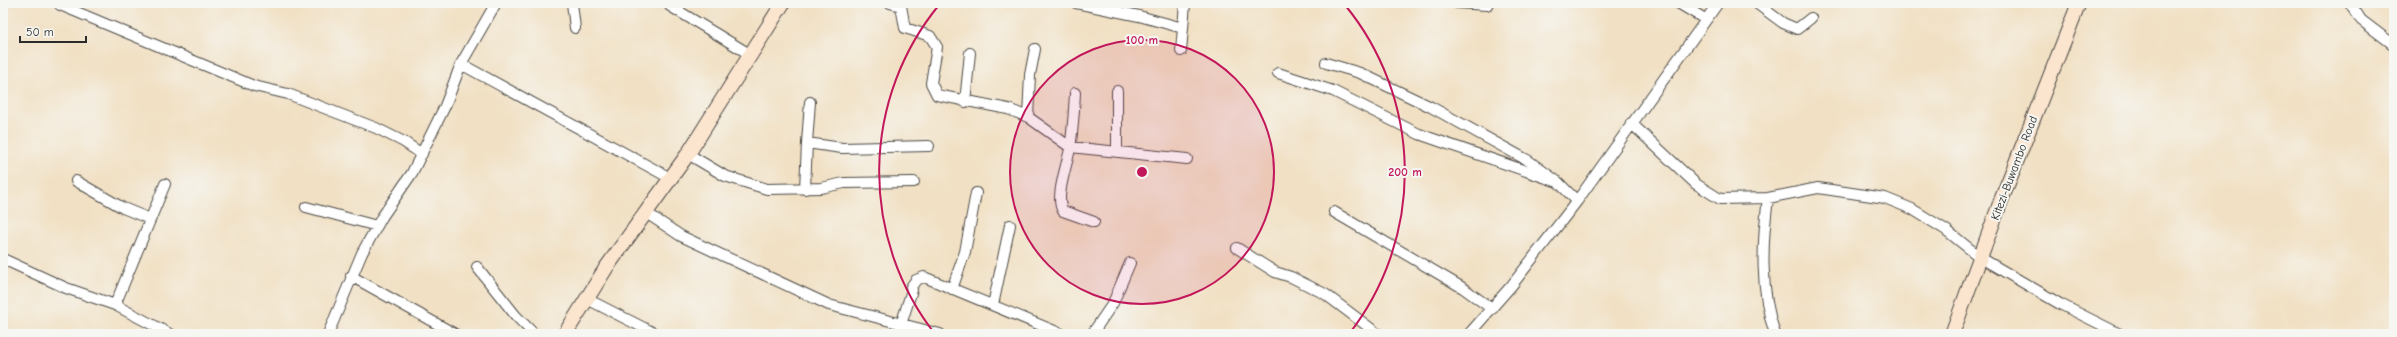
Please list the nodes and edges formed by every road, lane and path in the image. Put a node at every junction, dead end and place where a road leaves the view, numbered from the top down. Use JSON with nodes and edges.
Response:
{"nodes":[{"id":1,"x":496,"y":3,"type":"edge"},
{"id":2,"x":572,"y":3,"type":"edge"},
{"id":3,"x":783,"y":3,"type":"edge"},
{"id":4,"x":890,"y":3,"type":"edge"},
{"id":5,"x":1076,"y":3,"type":"edge"},
{"id":6,"x":1185,"y":3,"type":"edge"},
{"id":7,"x":1457,"y":3,"type":"edge"},
{"id":8,"x":1488,"y":3,"type":"edge"},
{"id":9,"x":1678,"y":3,"type":"edge"},
{"id":10,"x":1718,"y":3,"type":"edge"},
{"id":11,"x":1756,"y":3,"type":"edge"},
{"id":12,"x":2079,"y":3,"type":"edge"},
{"id":13,"x":2350,"y":3,"type":"edge"},
{"id":14,"x":60,"y":5,"type":"dead end"},
{"id":15,"x":670,"y":6,"type":"dead end"},
{"id":16,"x":1811,"y":18,"type":"dead end"},
{"id":17,"x":1706,"y":19,"type":"junction"},
{"id":18,"x":575,"y":28,"type":"dead end"},
{"id":19,"x":1182,"y":28,"type":"junction"},
{"id":20,"x":2394,"y":45,"type":"edge"},
{"id":21,"x":1035,"y":48,"type":"dead end"},
{"id":22,"x":1181,"y":51,"type":"dead end"},
{"id":23,"x":970,"y":53,"type":"dead end"},
{"id":24,"x":751,"y":55,"type":"junction"},
{"id":25,"x":1326,"y":63,"type":"dead end"},
{"id":26,"x":461,"y":64,"type":"junction"},
{"id":27,"x":1278,"y":73,"type":"dead end"},
{"id":28,"x":1117,"y":91,"type":"dead end"},
{"id":29,"x":1076,"y":93,"type":"dead end"},
{"id":30,"x":810,"y":102,"type":"dead end"},
{"id":31,"x":965,"y":102,"type":"junction"},
{"id":32,"x":1028,"y":117,"type":"junction"},
{"id":33,"x":1631,"y":123,"type":"junction"},
{"id":34,"x":807,"y":143,"type":"junction"},
{"id":35,"x":929,"y":146,"type":"dead end"},
{"id":36,"x":1070,"y":147,"type":"junction"},
{"id":37,"x":1117,"y":151,"type":"junction"},
{"id":38,"x":422,"y":154,"type":"junction"},
{"id":39,"x":688,"y":154,"type":"junction"},
{"id":40,"x":1187,"y":159,"type":"dead end"},
{"id":41,"x":670,"y":178,"type":"junction"},
{"id":42,"x":76,"y":182,"type":"dead end"},
{"id":43,"x":914,"y":182,"type":"dead end"},
{"id":44,"x":1558,"y":182,"type":"junction"},
{"id":45,"x":165,"y":184,"type":"dead end"},
{"id":46,"x":805,"y":189,"type":"junction"},
{"id":47,"x":976,"y":193,"type":"dead end"},
{"id":48,"x":1768,"y":198,"type":"junction"},
{"id":49,"x":1577,"y":201,"type":"junction"},
{"id":50,"x":306,"y":207,"type":"dead end"},
{"id":51,"x":645,"y":212,"type":"junction"},
{"id":52,"x":1334,"y":212,"type":"dead end"},
{"id":53,"x":150,"y":219,"type":"junction"},
{"id":54,"x":1094,"y":222,"type":"dead end"},
{"id":55,"x":1010,"y":225,"type":"dead end"},
{"id":56,"x":377,"y":226,"type":"junction"},
{"id":57,"x":1237,"y":248,"type":"dead end"},
{"id":58,"x":1981,"y":258,"type":"junction"},
{"id":59,"x":3,"y":259,"type":"edge"},
{"id":60,"x":1130,"y":263,"type":"dead end"},
{"id":61,"x":478,"y":267,"type":"dead end"},
{"id":62,"x":351,"y":276,"type":"junction"},
{"id":63,"x":952,"y":289,"type":"junction"},
{"id":64,"x":587,"y":299,"type":"junction"},
{"id":65,"x":115,"y":305,"type":"junction"},
{"id":66,"x":993,"y":305,"type":"junction"},
{"id":67,"x":1492,"y":309,"type":"junction"},
{"id":68,"x":902,"y":324,"type":"junction"},
{"id":69,"x":1472,"y":333,"type":"edge"},
{"id":70,"x":170,"y":334,"type":"edge"},
{"id":71,"x":328,"y":334,"type":"edge"},
{"id":72,"x":455,"y":334,"type":"edge"},
{"id":73,"x":534,"y":334,"type":"edge"},
{"id":74,"x":565,"y":334,"type":"edge"},
{"id":75,"x":656,"y":334,"type":"edge"},
{"id":76,"x":898,"y":334,"type":"edge"},
{"id":77,"x":940,"y":334,"type":"edge"},
{"id":78,"x":1062,"y":334,"type":"edge"},
{"id":79,"x":1092,"y":334,"type":"edge"},
{"id":80,"x":1378,"y":334,"type":"edge"},
{"id":81,"x":1775,"y":334,"type":"edge"},
{"id":82,"x":1952,"y":334,"type":"edge"},
{"id":83,"x":2120,"y":334,"type":"edge"}],
"edges":[{"from":1,"to":26,"type":"street"},
{"from":2,"to":18,"type":"street"},
{"from":3,"to":24,"type":"street"},
{"from":4,"to":31,"type":"street"},
{"from":5,"to":19,"type":"street"},
{"from":6,"to":19,"type":"street"},
{"from":7,"to":8,"type":"street"},
{"from":9,"to":17,"type":"street"},
{"from":10,"to":17,"type":"street"},
{"from":11,"to":16,"type":"street"},
{"from":12,"to":58,"type":"street","name":"Kitezi-Buwambo Road"},
{"from":13,"to":20,"type":"street"},
{"from":14,"to":38,"type":"street"},
{"from":15,"to":24,"type":"street"},
{"from":17,"to":33,"type":"street"},
{"from":19,"to":22,"type":"street"},
{"from":21,"to":32,"type":"street"},
{"from":23,"to":31,"type":"street"},
{"from":24,"to":39,"type":"street"},
{"from":25,"to":44,"type":"street"},
{"from":26,"to":38,"type":"street"},
{"from":26,"to":41,"type":"street"},
{"from":27,"to":44,"type":"street"},
{"from":28,"to":37,"type":"street"},
{"from":29,"to":36,"type":"street"},
{"from":30,"to":34,"type":"street"},
{"from":31,"to":32,"type":"street"},
{"from":32,"to":36,"type":"street"},
{"from":33,"to":48,"type":"street"},
{"from":33,"to":49,"type":"street"},
{"from":34,"to":35,"type":"street"},
{"from":34,"to":46,"type":"street"},
{"from":36,"to":37,"type":"street"},
{"from":36,"to":54,"type":"street"},
{"from":37,"to":40,"type":"street"},
{"from":38,"to":56,"type":"street"},
{"from":39,"to":41,"type":"street"},
{"from":39,"to":46,"type":"street"},
{"from":41,"to":51,"type":"street"},
{"from":42,"to":53,"type":"street"},
{"from":43,"to":46,"type":"street"},
{"from":44,"to":49,"type":"street"},
{"from":45,"to":53,"type":"street"},
{"from":47,"to":63,"type":"street"},
{"from":48,"to":58,"type":"street"},
{"from":48,"to":81,"type":"street"},
{"from":49,"to":67,"type":"street"},
{"from":50,"to":56,"type":"street"},
{"from":51,"to":64,"type":"street"},
{"from":51,"to":68,"type":"street"},
{"from":52,"to":67,"type":"street"},
{"from":53,"to":65,"type":"street"},
{"from":55,"to":66,"type":"street"},
{"from":56,"to":62,"type":"street"},
{"from":57,"to":80,"type":"street"},
{"from":58,"to":82,"type":"street","name":"Kitezi-Buwambo Road"},
{"from":58,"to":83,"type":"street"},
{"from":59,"to":65,"type":"street"},
{"from":60,"to":79,"type":"street"},
{"from":61,"to":73,"type":"street"},
{"from":62,"to":71,"type":"street"},
{"from":62,"to":72,"type":"street"},
{"from":63,"to":66,"type":"street"},
{"from":63,"to":68,"type":"street"},
{"from":64,"to":74,"type":"street"},
{"from":64,"to":75,"type":"street"},
{"from":65,"to":70,"type":"street"},
{"from":66,"to":78,"type":"street"},
{"from":67,"to":69,"type":"street"},
{"from":68,"to":76,"type":"street"},
{"from":68,"to":77,"type":"street"}]}
